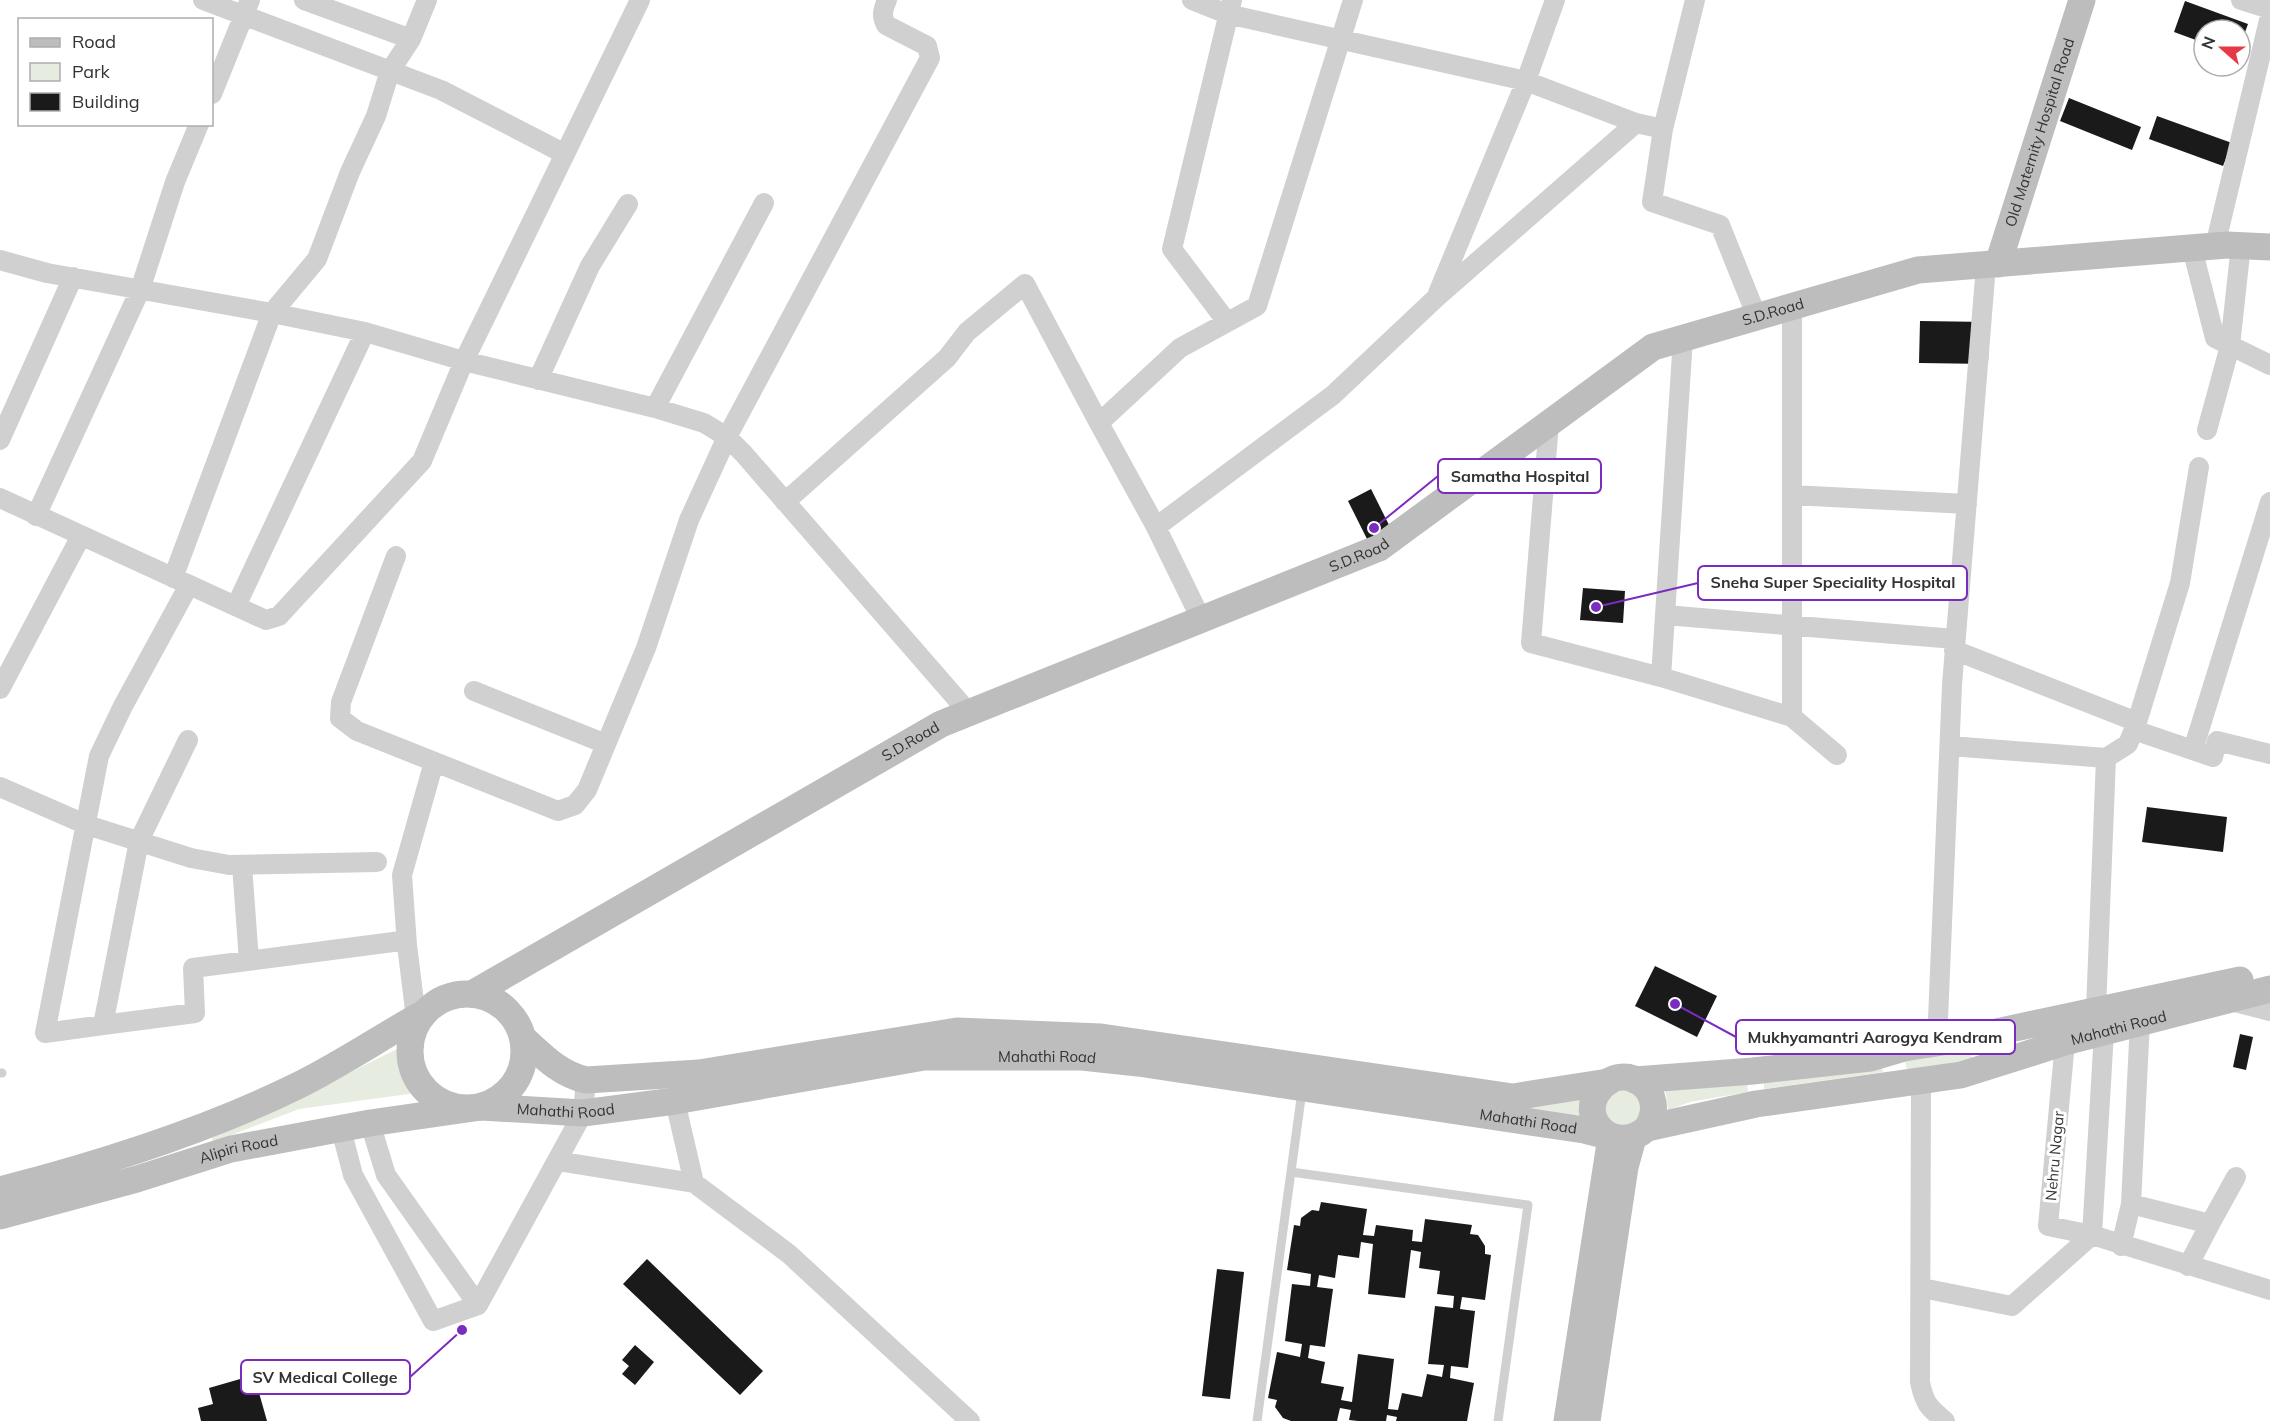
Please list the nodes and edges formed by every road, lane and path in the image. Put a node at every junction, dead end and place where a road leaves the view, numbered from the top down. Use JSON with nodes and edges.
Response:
{"nodes":[{"id":1,"x":203,"y":0,"type":"edge"},
{"id":2,"x":304,"y":0,"type":"edge"},
{"id":3,"x":427,"y":0,"type":"edge"},
{"id":4,"x":640,"y":0,"type":"edge"},
{"id":5,"x":887,"y":0,"type":"edge"},
{"id":6,"x":1192,"y":0,"type":"edge"},
{"id":7,"x":1353,"y":0,"type":"edge"},
{"id":8,"x":1555,"y":0,"type":"edge"},
{"id":9,"x":1695,"y":0,"type":"edge"},
{"id":10,"x":2082,"y":0,"type":"edge"},
{"id":11,"x":2241,"y":0,"type":"edge"},
{"id":12,"x":1230,"y":7,"type":"edge"},
{"id":13,"x":247,"y":8,"type":"edge"},
{"id":14,"x":2270,"y":9,"type":"edge"},
{"id":15,"x":2270,"y":15,"type":"edge"},
{"id":16,"x":411,"y":39,"type":"junction"},
{"id":17,"x":1340,"y":40,"type":"junction"},
{"id":18,"x":390,"y":71,"type":"junction"},
{"id":19,"x":1526,"y":81,"type":"junction"},
{"id":20,"x":213,"y":92,"type":"edge"},
{"id":21,"x":1636,"y":123,"type":"junction"},
{"id":22,"x":198,"y":126,"type":"edge"},
{"id":23,"x":1664,"y":129,"type":"junction"},
{"id":24,"x":565,"y":154,"type":"junction"},
{"id":25,"x":764,"y":203,"type":"dead end"},
{"id":26,"x":628,"y":204,"type":"dead end"},
{"id":27,"x":2216,"y":246,"type":"junction"},
{"id":28,"x":2270,"y":247,"type":"edge"},
{"id":29,"x":0,"y":260,"type":"edge"},
{"id":30,"x":1992,"y":264,"type":"junction"},
{"id":31,"x":73,"y":277,"type":"junction"},
{"id":32,"x":140,"y":290,"type":"junction"},
{"id":33,"x":1437,"y":297,"type":"junction"},
{"id":34,"x":1792,"y":307,"type":"junction"},
{"id":35,"x":272,"y":313,"type":"junction"},
{"id":36,"x":1757,"y":317,"type":"junction"},
{"id":37,"x":1227,"y":322,"type":"junction"},
{"id":38,"x":365,"y":332,"type":"junction"},
{"id":39,"x":1683,"y":338,"type":"junction"},
{"id":40,"x":2230,"y":346,"type":"junction"},
{"id":41,"x":464,"y":361,"type":"junction"},
{"id":42,"x":2270,"y":365,"type":"edge"},
{"id":43,"x":538,"y":380,"type":"junction"},
{"id":44,"x":655,"y":408,"type":"junction"},
{"id":45,"x":1099,"y":423,"type":"junction"},
{"id":46,"x":1549,"y":423,"type":"junction"},
{"id":47,"x":2207,"y":430,"type":"dead end"},
{"id":48,"x":727,"y":437,"type":"junction"},
{"id":49,"x":0,"y":440,"type":"edge"},
{"id":50,"x":2199,"y":467,"type":"dead end"},
{"id":51,"x":1792,"y":495,"type":"junction"},
{"id":52,"x":0,"y":498,"type":"edge"},
{"id":53,"x":785,"y":502,"type":"junction"},
{"id":54,"x":2270,"y":502,"type":"edge"},
{"id":55,"x":1967,"y":504,"type":"junction"},
{"id":56,"x":36,"y":516,"type":"junction"},
{"id":57,"x":1156,"y":527,"type":"junction"},
{"id":58,"x":81,"y":537,"type":"junction"},
{"id":59,"x":396,"y":556,"type":"dead end"},
{"id":60,"x":181,"y":582,"type":"junction"},
{"id":61,"x":236,"y":606,"type":"junction"},
{"id":62,"x":1665,"y":615,"type":"junction"},
{"id":63,"x":1202,"y":619,"type":"junction"},
{"id":64,"x":1792,"y":625,"type":"junction"},
{"id":65,"x":1955,"y":644,"type":"junction"},
{"id":66,"x":1661,"y":677,"type":"junction"},
{"id":67,"x":0,"y":689,"type":"edge"},
{"id":68,"x":474,"y":691,"type":"dead end"},
{"id":69,"x":969,"y":713,"type":"junction"},
{"id":70,"x":1792,"y":717,"type":"junction"},
{"id":71,"x":2136,"y":726,"type":"junction"},
{"id":72,"x":188,"y":741,"type":"dead end"},
{"id":73,"x":606,"y":744,"type":"junction"},
{"id":74,"x":1950,"y":746,"type":"junction"},
{"id":75,"x":2193,"y":750,"type":"junction"},
{"id":76,"x":2270,"y":754,"type":"edge"},
{"id":77,"x":1837,"y":755,"type":"dead end"},
{"id":78,"x":2106,"y":758,"type":"junction"},
{"id":79,"x":434,"y":762,"type":"junction"},
{"id":80,"x":0,"y":787,"type":"edge"},
{"id":81,"x":87,"y":825,"type":"junction"},
{"id":82,"x":139,"y":841,"type":"junction"},
{"id":83,"x":377,"y":862,"type":"dead end"},
{"id":84,"x":242,"y":865,"type":"junction"},
{"id":85,"x":407,"y":945,"type":"junction"},
{"id":86,"x":249,"y":961,"type":"junction"},
{"id":87,"x":2270,"y":971,"type":"edge"},
{"id":88,"x":2270,"y":989,"type":"edge"},
{"id":89,"x":472,"y":994,"type":"junction"},
{"id":90,"x":2231,"y":1000,"type":"junction"},
{"id":91,"x":2270,"y":1011,"type":"edge"},
{"id":92,"x":420,"y":1016,"type":"junction"},
{"id":93,"x":2100,"y":1021,"type":"junction"},
{"id":94,"x":2140,"y":1021,"type":"junction"},
{"id":95,"x":103,"y":1025,"type":"junction"},
{"id":96,"x":523,"y":1038,"type":"junction"},
{"id":97,"x":1968,"y":1038,"type":"junction"},
{"id":98,"x":2065,"y":1042,"type":"junction"},
{"id":99,"x":1938,"y":1043,"type":"junction"},
{"id":100,"x":1100,"y":1048,"type":"junction"},
{"id":101,"x":1904,"y":1048,"type":"junction"},
{"id":102,"x":1753,"y":1071,"type":"junction"},
{"id":103,"x":1971,"y":1072,"type":"junction"},
{"id":104,"x":586,"y":1080,"type":"junction"},
{"id":105,"x":1635,"y":1080,"type":"junction"},
{"id":106,"x":1608,"y":1082,"type":"junction"},
{"id":107,"x":1913,"y":1082,"type":"junction"},
{"id":108,"x":1303,"y":1087,"type":"junction"},
{"id":109,"x":675,"y":1101,"type":"junction"},
{"id":110,"x":1756,"y":1104,"type":"junction"},
{"id":111,"x":481,"y":1107,"type":"junction"},
{"id":112,"x":583,"y":1113,"type":"junction"},
{"id":113,"x":370,"y":1123,"type":"junction"},
{"id":114,"x":341,"y":1129,"type":"junction"},
{"id":115,"x":1630,"y":1135,"type":"junction"},
{"id":116,"x":557,"y":1161,"type":"junction"},
{"id":117,"x":1291,"y":1172,"type":"junction"},
{"id":118,"x":2236,"y":1177,"type":"dead end"},
{"id":119,"x":694,"y":1183,"type":"junction"},
{"id":120,"x":0,"y":1190,"type":"edge"},
{"id":121,"x":2130,"y":1204,"type":"junction"},
{"id":122,"x":0,"y":1216,"type":"edge"},
{"id":123,"x":2210,"y":1224,"type":"junction"},
{"id":124,"x":2106,"y":1241,"type":"junction"},
{"id":125,"x":2188,"y":1266,"type":"junction"},
{"id":126,"x":1922,"y":1288,"type":"junction"},
{"id":127,"x":2270,"y":1290,"type":"edge"},
{"id":128,"x":477,"y":1305,"type":"junction"},
{"id":129,"x":1923,"y":1398,"type":"junction"},
{"id":130,"x":970,"y":1421,"type":"edge"},
{"id":131,"x":1257,"y":1421,"type":"edge"},
{"id":132,"x":1498,"y":1421,"type":"edge"},
{"id":133,"x":1567,"y":1421,"type":"edge"},
{"id":134,"x":1587,"y":1421,"type":"edge"},
{"id":135,"x":1919,"y":1421,"type":"edge"},
{"id":136,"x":1945,"y":1421,"type":"edge"}],
"edges":[{"from":1,"to":13,"type":"street"},
{"from":2,"to":16,"type":"street"},
{"from":3,"to":16,"type":"street"},
{"from":4,"to":24,"type":"street"},
{"from":5,"to":48,"type":"street"},
{"from":6,"to":12,"type":"street"},
{"from":7,"to":17,"type":"street"},
{"from":8,"to":19,"type":"street"},
{"from":9,"to":23,"type":"street"},
{"from":10,"to":30,"type":"street","name":"Old Maternity Hospital Road"},
{"from":11,"to":14,"type":"street"},
{"from":12,"to":17,"type":"street"},
{"from":12,"to":37,"type":"street"},
{"from":13,"to":18,"type":"street"},
{"from":13,"to":20,"type":"street"},
{"from":15,"to":27,"type":"street"},
{"from":16,"to":18,"type":"street"},
{"from":17,"to":19,"type":"street"},
{"from":17,"to":37,"type":"street"},
{"from":18,"to":24,"type":"street"},
{"from":18,"to":35,"type":"street"},
{"from":19,"to":21,"type":"street"},
{"from":19,"to":33,"type":"street"},
{"from":21,"to":23,"type":"street"},
{"from":21,"to":33,"type":"street"},
{"from":22,"to":32,"type":"street"},
{"from":23,"to":36,"type":"street"},
{"from":24,"to":41,"type":"street"},
{"from":25,"to":44,"type":"street"},
{"from":26,"to":43,"type":"street"},
{"from":27,"to":28,"type":"street","name":"S.D.Road"},
{"from":27,"to":30,"type":"street","name":"S.D.Road"},
{"from":27,"to":40,"type":"street"},
{"from":27,"to":40,"type":"street"},
{"from":29,"to":31,"type":"street"},
{"from":30,"to":34,"type":"street","name":"S.D.Road"},
{"from":30,"to":55,"type":"street"},
{"from":31,"to":32,"type":"street"},
{"from":31,"to":49,"type":"street"},
{"from":32,"to":35,"type":"street"},
{"from":32,"to":56,"type":"street"},
{"from":33,"to":57,"type":"street"},
{"from":34,"to":36,"type":"street","name":"S.D.Road"},
{"from":34,"to":51,"type":"street"},
{"from":35,"to":38,"type":"street"},
{"from":35,"to":60,"type":"street"},
{"from":36,"to":39,"type":"street","name":"S.D.Road"},
{"from":37,"to":45,"type":"street"},
{"from":38,"to":41,"type":"street"},
{"from":38,"to":61,"type":"street"},
{"from":39,"to":46,"type":"street","name":"S.D.Road"},
{"from":39,"to":62,"type":"street"},
{"from":40,"to":42,"type":"street"},
{"from":40,"to":47,"type":"street"},
{"from":41,"to":43,"type":"street"},
{"from":41,"to":61,"type":"street"},
{"from":43,"to":44,"type":"street"},
{"from":44,"to":48,"type":"street"},
{"from":45,"to":53,"type":"street"},
{"from":45,"to":57,"type":"street"},
{"from":46,"to":63,"type":"street","name":"S.D.Road"},
{"from":46,"to":66,"type":"street"},
{"from":48,"to":53,"type":"street"},
{"from":48,"to":73,"type":"street"},
{"from":50,"to":71,"type":"street"},
{"from":51,"to":55,"type":"street"},
{"from":51,"to":64,"type":"street"},
{"from":52,"to":56,"type":"street"},
{"from":53,"to":69,"type":"street"},
{"from":54,"to":75,"type":"street"},
{"from":55,"to":65,"type":"street"},
{"from":56,"to":58,"type":"street"},
{"from":57,"to":63,"type":"street"},
{"from":58,"to":60,"type":"street"},
{"from":58,"to":67,"type":"street"},
{"from":59,"to":79,"type":"street"},
{"from":60,"to":61,"type":"street"},
{"from":60,"to":81,"type":"street"},
{"from":62,"to":64,"type":"street"},
{"from":62,"to":66,"type":"street"},
{"from":63,"to":69,"type":"street","name":"S.D.Road"},
{"from":64,"to":65,"type":"street"},
{"from":64,"to":70,"type":"street"},
{"from":65,"to":71,"type":"street"},
{"from":65,"to":74,"type":"street"},
{"from":66,"to":70,"type":"street"},
{"from":68,"to":73,"type":"street"},
{"from":69,"to":89,"type":"street","name":"S.D.Road"},
{"from":70,"to":77,"type":"street"},
{"from":71,"to":75,"type":"street"},
{"from":71,"to":78,"type":"street"},
{"from":72,"to":82,"type":"street"},
{"from":73,"to":79,"type":"street"},
{"from":74,"to":78,"type":"street"},
{"from":74,"to":99,"type":"street"},
{"from":75,"to":76,"type":"street"},
{"from":78,"to":93,"type":"street"},
{"from":79,"to":85,"type":"street"},
{"from":80,"to":81,"type":"street"},
{"from":81,"to":82,"type":"street"},
{"from":81,"to":95,"type":"street"},
{"from":82,"to":84,"type":"street"},
{"from":82,"to":95,"type":"street"},
{"from":83,"to":84,"type":"street"},
{"from":84,"to":86,"type":"street"},
{"from":85,"to":86,"type":"street"},
{"from":85,"to":92,"type":"street"},
{"from":86,"to":95,"type":"street"},
{"from":87,"to":93,"type":"street","name":"Mahathi Road"},
{"from":88,"to":90,"type":"street","name":"Mahathi Road"},
{"from":89,"to":92,"type":"street"},
{"from":89,"to":96,"type":"street"},
{"from":90,"to":91,"type":"street"},
{"from":90,"to":94,"type":"street","name":"Mahathi Road"},
{"from":92,"to":111,"type":"street"},
{"from":92,"to":120,"type":"street","name":"Alipiri Road"},
{"from":93,"to":94,"type":"street","name":"Mahathi Road"},
{"from":93,"to":97,"type":"street","name":"Mahathi Road"},
{"from":93,"to":98,"type":"street","name":"Mahathi Road"},
{"from":93,"to":124,"type":"street"},
{"from":94,"to":121,"type":"street"},
{"from":96,"to":104,"type":"street","name":"Mahathi Road"},
{"from":96,"to":111,"type":"street"},
{"from":97,"to":99,"type":"street","name":"Mahathi Road"},
{"from":97,"to":103,"type":"street"},
{"from":98,"to":103,"type":"street","name":"Mahathi Road"},
{"from":98,"to":124,"type":"street","name":"Nehru Nagar"},
{"from":99,"to":101,"type":"street","name":"Mahathi Road"},
{"from":100,"to":104,"type":"street","name":"Mahathi Road"},
{"from":100,"to":106,"type":"street","name":"Mahathi Road"},
{"from":100,"to":108,"type":"street","name":"Mahathi Road"},
{"from":100,"to":109,"type":"street","name":"Mahathi Road"},
{"from":101,"to":102,"type":"street","name":"Mahathi Road"},
{"from":101,"to":107,"type":"street"},
{"from":102,"to":105,"type":"street","name":"Mahathi Road"},
{"from":102,"to":110,"type":"street"},
{"from":103,"to":107,"type":"street","name":"Mahathi Road"},
{"from":104,"to":112,"type":"street"},
{"from":105,"to":106,"type":"street","name":"Mahathi Road"},
{"from":105,"to":115,"type":"street"},
{"from":106,"to":115,"type":"street","name":"Mahathi Road"},
{"from":107,"to":110,"type":"street","name":"Mahathi Road"},
{"from":107,"to":126,"type":"street"},
{"from":108,"to":115,"type":"street","name":"Mahathi Road"},
{"from":108,"to":117,"type":"lane"},
{"from":109,"to":112,"type":"street","name":"Mahathi Road"},
{"from":109,"to":119,"type":"street"},
{"from":110,"to":115,"type":"street","name":"Mahathi Road"},
{"from":111,"to":112,"type":"street","name":"Mahathi Road"},
{"from":111,"to":113,"type":"street","name":"Alipiri Road"},
{"from":112,"to":116,"type":"street"},
{"from":113,"to":114,"type":"street","name":"Alipiri Road"},
{"from":113,"to":128,"type":"street"},
{"from":114,"to":122,"type":"street","name":"Alipiri Road"},
{"from":114,"to":128,"type":"street"},
{"from":115,"to":133,"type":"street"},
{"from":115,"to":134,"type":"street"},
{"from":116,"to":119,"type":"street"},
{"from":116,"to":128,"type":"street"},
{"from":117,"to":131,"type":"lane"},
{"from":117,"to":132,"type":"lane"},
{"from":118,"to":123,"type":"street"},
{"from":119,"to":130,"type":"street"},
{"from":121,"to":123,"type":"street"},
{"from":121,"to":124,"type":"street"},
{"from":123,"to":125,"type":"street"},
{"from":124,"to":125,"type":"street"},
{"from":124,"to":126,"type":"street"},
{"from":125,"to":127,"type":"street"},
{"from":126,"to":129,"type":"street"},
{"from":129,"to":135,"type":"street"},
{"from":129,"to":136,"type":"street"}]}
